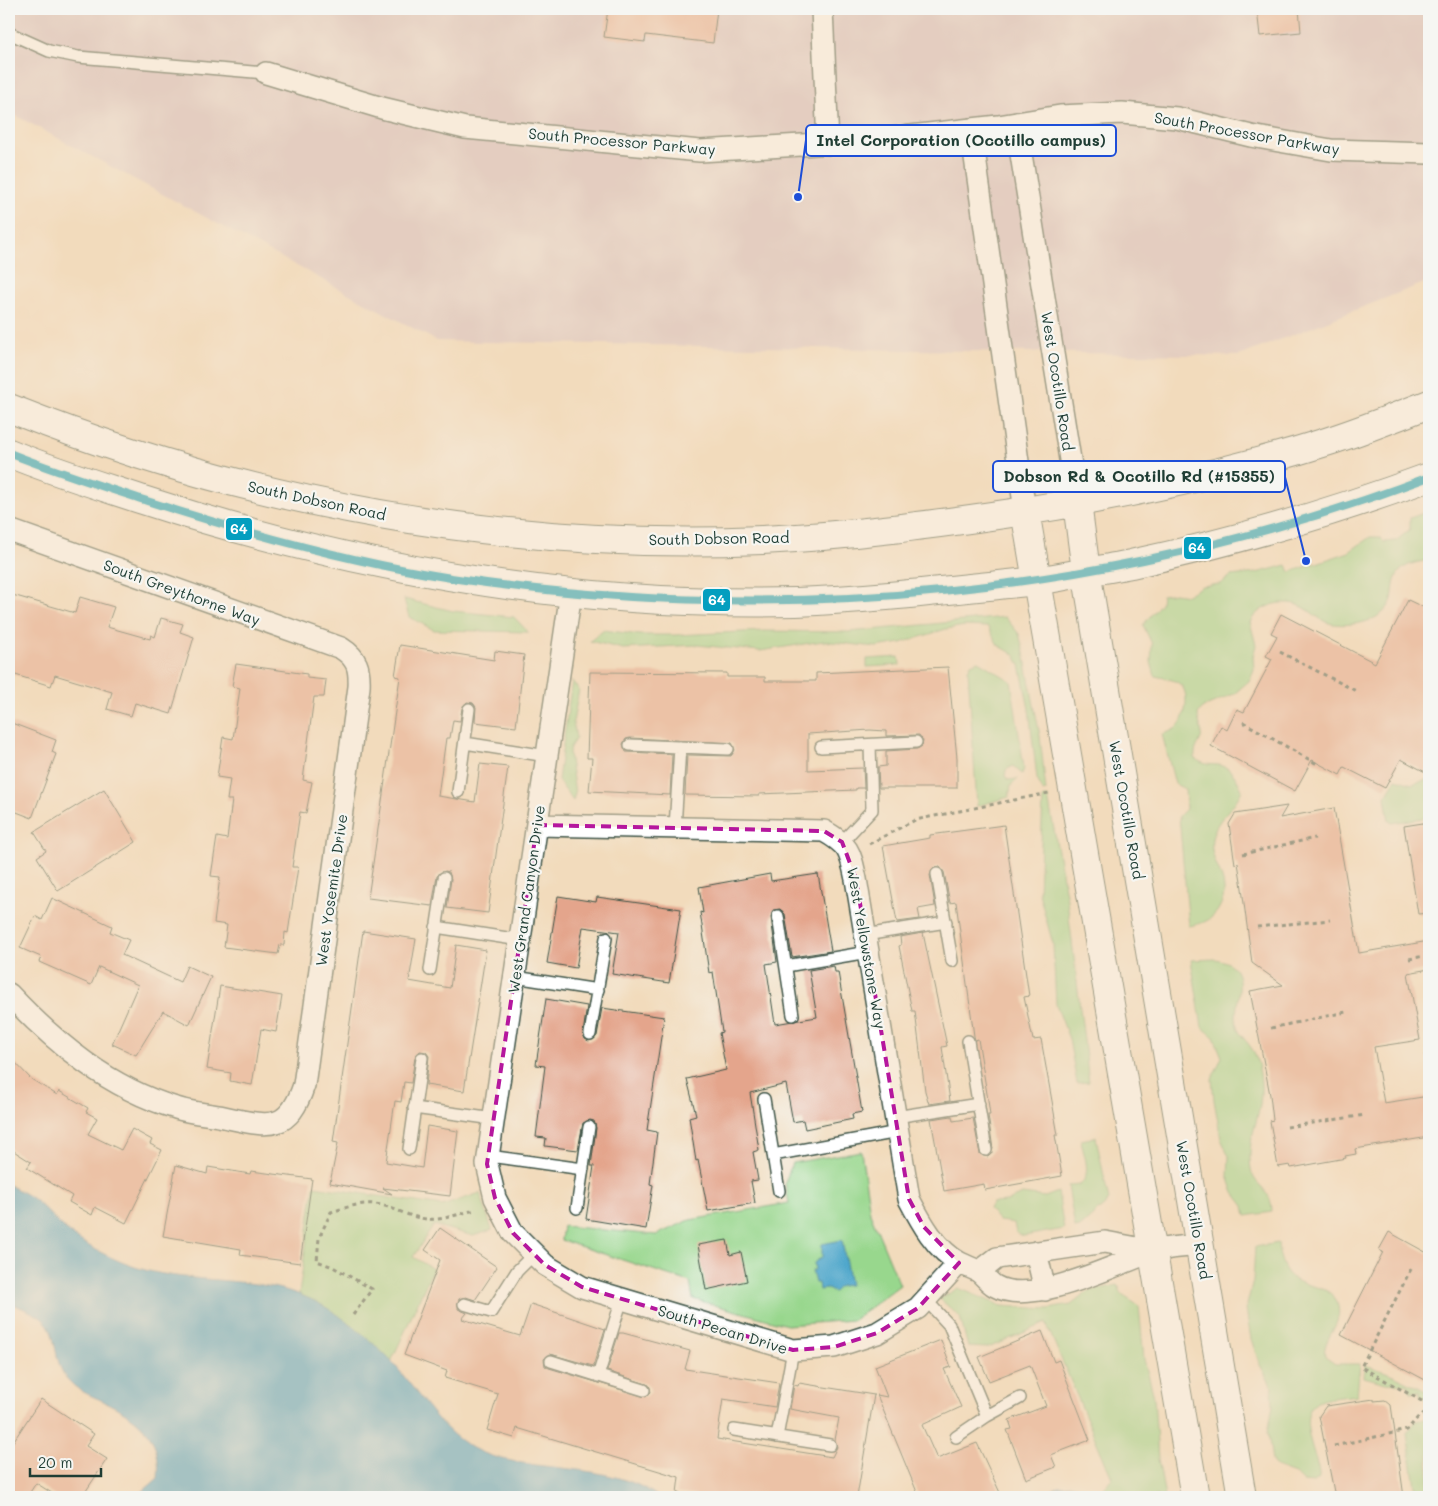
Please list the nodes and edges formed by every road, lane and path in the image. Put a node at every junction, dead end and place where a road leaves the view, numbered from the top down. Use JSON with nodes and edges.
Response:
{"nodes":[{"id":1,"x":822,"y":9,"type":"edge"},
{"id":2,"x":9,"y":33,"type":"edge"},
{"id":3,"x":266,"y":73,"type":"joint"},
{"id":4,"x":1016,"y":122,"type":"junction"},
{"id":5,"x":971,"y":129,"type":"junction"},
{"id":6,"x":828,"y":144,"type":"junction"},
{"id":7,"x":1429,"y":153,"type":"edge"},
{"id":8,"x":1429,"y":404,"type":"edge"},
{"id":9,"x":9,"y":408,"type":"edge"},
{"id":10,"x":9,"y":453,"type":"edge"},
{"id":11,"x":1429,"y":477,"type":"edge"},
{"id":12,"x":1077,"y":503,"type":"junction"},
{"id":13,"x":1025,"y":511,"type":"junction"},
{"id":14,"x":9,"y":530,"type":"edge"},
{"id":15,"x":1086,"y":571,"type":"junction"},
{"id":16,"x":1038,"y":581,"type":"junction"},
{"id":17,"x":571,"y":592,"type":"junction"},
{"id":18,"x":1280,"y":652,"type":"dead end"},
{"id":19,"x":353,"y":656,"type":"joint"},
{"id":20,"x":1358,"y":692,"type":"dead end"},
{"id":21,"x":469,"y":709,"type":"dead end"},
{"id":22,"x":1243,"y":722,"type":"dead end"},
{"id":23,"x":916,"y":742,"type":"dead end"},
{"id":24,"x":464,"y":743,"type":"junction"},
{"id":25,"x":630,"y":745,"type":"dead end"},
{"id":26,"x":870,"y":745,"type":"junction"},
{"id":27,"x":821,"y":746,"type":"dead end"},
{"id":28,"x":680,"y":747,"type":"junction"},
{"id":29,"x":728,"y":749,"type":"dead end"},
{"id":30,"x":547,"y":756,"type":"junction"},
{"id":31,"x":1319,"y":764,"type":"dead end"},
{"id":32,"x":458,"y":792,"type":"dead end"},
{"id":33,"x":1050,"y":793,"type":"dead end"},
{"id":34,"x":537,"y":825,"type":"junction"},
{"id":35,"x":675,"y":828,"type":"junction"},
{"id":36,"x":1315,"y":838,"type":"dead end"},
{"id":37,"x":842,"y":842,"type":"junction"},
{"id":38,"x":865,"y":846,"type":"dead end"},
{"id":39,"x":1243,"y":854,"type":"dead end"},
{"id":40,"x":937,"y":874,"type":"dead end"},
{"id":41,"x":444,"y":878,"type":"dead end"},
{"id":42,"x":778,"y":916,"type":"dead end"},
{"id":43,"x":1330,"y":920,"type":"dead end"},
{"id":44,"x":946,"y":922,"type":"junction"},
{"id":45,"x":436,"y":927,"type":"junction"},
{"id":46,"x":1257,"y":927,"type":"dead end"},
{"id":47,"x":606,"y":938,"type":"dead end"},
{"id":48,"x":520,"y":940,"type":"junction"},
{"id":49,"x":867,"y":943,"type":"junction"},
{"id":50,"x":1429,"y":955,"type":"edge"},
{"id":51,"x":1409,"y":959,"type":"dead end"},
{"id":52,"x":952,"y":961,"type":"dead end"},
{"id":53,"x":786,"y":966,"type":"junction"},
{"id":54,"x":430,"y":970,"type":"dead end"},
{"id":55,"x":515,"y":976,"type":"junction"},
{"id":56,"x":598,"y":990,"type":"junction"},
{"id":57,"x":9,"y":994,"type":"edge"},
{"id":58,"x":1346,"y":1012,"type":"dead end"},
{"id":59,"x":794,"y":1015,"type":"dead end"},
{"id":60,"x":1270,"y":1028,"type":"dead end"},
{"id":61,"x":590,"y":1034,"type":"dead end"},
{"id":62,"x":968,"y":1042,"type":"dead end"},
{"id":63,"x":1429,"y":1055,"type":"edge"},
{"id":64,"x":1424,"y":1056,"type":"dead end"},
{"id":65,"x":422,"y":1058,"type":"dead end"},
{"id":66,"x":764,"y":1099,"type":"dead end"},
{"id":67,"x":979,"y":1104,"type":"junction"},
{"id":68,"x":414,"y":1108,"type":"junction"},
{"id":69,"x":1365,"y":1115,"type":"dead end"},
{"id":70,"x":494,"y":1119,"type":"junction"},
{"id":71,"x":896,"y":1124,"type":"junction"},
{"id":72,"x":1287,"y":1126,"type":"dead end"},
{"id":73,"x":589,"y":1127,"type":"dead end"},
{"id":74,"x":409,"y":1149,"type":"dead end"},
{"id":75,"x":986,"y":1150,"type":"dead end"},
{"id":76,"x":489,"y":1156,"type":"junction"},
{"id":77,"x":773,"y":1156,"type":"junction"},
{"id":78,"x":583,"y":1169,"type":"junction"},
{"id":79,"x":779,"y":1191,"type":"dead end"},
{"id":80,"x":498,"y":1204,"type":"junction"},
{"id":81,"x":577,"y":1208,"type":"dead end"},
{"id":82,"x":1200,"y":1245,"type":"junction"},
{"id":83,"x":1153,"y":1251,"type":"junction"},
{"id":84,"x":1036,"y":1252,"type":"junction"},
{"id":85,"x":534,"y":1254,"type":"junction"},
{"id":86,"x":959,"y":1263,"type":"junction"},
{"id":87,"x":1411,"y":1270,"type":"dead end"},
{"id":88,"x":979,"y":1272,"type":"junction"},
{"id":89,"x":1045,"y":1290,"type":"junction"},
{"id":90,"x":622,"y":1299,"type":"junction"},
{"id":91,"x":926,"y":1300,"type":"junction"},
{"id":92,"x":464,"y":1304,"type":"dead end"},
{"id":93,"x":353,"y":1316,"type":"dead end"},
{"id":94,"x":794,"y":1350,"type":"junction"},
{"id":95,"x":551,"y":1361,"type":"dead end"},
{"id":96,"x":598,"y":1376,"type":"junction"},
{"id":97,"x":644,"y":1390,"type":"dead end"},
{"id":98,"x":1020,"y":1398,"type":"dead end"},
{"id":99,"x":1429,"y":1405,"type":"edge"},
{"id":100,"x":1429,"y":1413,"type":"edge"},
{"id":101,"x":987,"y":1416,"type":"junction"},
{"id":102,"x":734,"y":1430,"type":"dead end"},
{"id":103,"x":777,"y":1437,"type":"junction"},
{"id":104,"x":956,"y":1437,"type":"dead end"},
{"id":105,"x":830,"y":1445,"type":"dead end"},
{"id":106,"x":1334,"y":1446,"type":"dead end"},
{"id":107,"x":1195,"y":1497,"type":"edge"},
{"id":108,"x":1242,"y":1497,"type":"edge"}],
"edges":[{"from":1,"to":6,"type":"street"},
{"from":2,"to":3,"type":"lane"},
{"from":3,"to":6,"type":"street","name":"South Processor Parkway"},
{"from":4,"to":5,"type":"street","name":"South Processor Parkway"},
{"from":4,"to":7,"type":"street","name":"South Processor Parkway"},
{"from":4,"to":12,"type":"street","name":"West Ocotillo Road"},
{"from":5,"to":6,"type":"street","name":"South Processor Parkway"},
{"from":5,"to":13,"type":"street"},
{"from":8,"to":12,"type":"main road","name":"South Dobson Road"},
{"from":9,"to":13,"type":"main road","name":"South Dobson Road"},
{"from":10,"to":17,"type":"main road"},
{"from":11,"to":15,"type":"main road"},
{"from":12,"to":13,"type":"main road","name":"South Dobson Road"},
{"from":12,"to":15,"type":"main road","name":"West Ocotillo Road"},
{"from":13,"to":16,"type":"main road"},
{"from":14,"to":19,"type":"street","name":"South Greythorne Way"},
{"from":15,"to":16,"type":"main road"},
{"from":15,"to":82,"type":"main road","name":"West Ocotillo Road"},
{"from":16,"to":17,"type":"main road"},
{"from":16,"to":83,"type":"main road"},
{"from":17,"to":30,"type":"street","name":"West Grand Canyon Drive"},
{"from":18,"to":20,"type":"path"},
{"from":19,"to":57,"type":"street","name":"West Yosemite Drive"},
{"from":21,"to":24,"type":"lane"},
{"from":22,"to":31,"type":"path"},
{"from":23,"to":26,"type":"lane"},
{"from":24,"to":30,"type":"lane"},
{"from":24,"to":32,"type":"lane"},
{"from":25,"to":28,"type":"lane"},
{"from":26,"to":27,"type":"lane"},
{"from":26,"to":37,"type":"lane"},
{"from":28,"to":29,"type":"lane"},
{"from":28,"to":35,"type":"lane"},
{"from":30,"to":34,"type":"street","name":"West Grand Canyon Drive"},
{"from":33,"to":38,"type":"path"},
{"from":34,"to":35,"type":"street"},
{"from":34,"to":48,"type":"street","name":"West Grand Canyon Drive"},
{"from":35,"to":37,"type":"street"},
{"from":36,"to":39,"type":"path"},
{"from":37,"to":49,"type":"street","name":"West Yellowstone Way"},
{"from":40,"to":44,"type":"lane"},
{"from":41,"to":45,"type":"lane"},
{"from":42,"to":53,"type":"lane"},
{"from":43,"to":46,"type":"path"},
{"from":44,"to":49,"type":"lane"},
{"from":44,"to":52,"type":"lane"},
{"from":45,"to":48,"type":"lane"},
{"from":45,"to":54,"type":"lane"},
{"from":47,"to":56,"type":"lane"},
{"from":48,"to":55,"type":"street","name":"West Grand Canyon Drive"},
{"from":49,"to":53,"type":"lane"},
{"from":49,"to":71,"type":"street","name":"West Yellowstone Way"},
{"from":50,"to":51,"type":"path"},
{"from":53,"to":59,"type":"lane"},
{"from":55,"to":56,"type":"lane"},
{"from":55,"to":70,"type":"street","name":"West Grand Canyon Drive"},
{"from":56,"to":61,"type":"lane"},
{"from":58,"to":60,"type":"path"},
{"from":62,"to":67,"type":"lane"},
{"from":63,"to":64,"type":"path"},
{"from":65,"to":68,"type":"lane"},
{"from":66,"to":77,"type":"lane"},
{"from":67,"to":71,"type":"lane"},
{"from":67,"to":75,"type":"lane"},
{"from":68,"to":70,"type":"lane"},
{"from":68,"to":74,"type":"lane"},
{"from":69,"to":72,"type":"path"},
{"from":70,"to":76,"type":"street","name":"West Grand Canyon Drive"},
{"from":71,"to":77,"type":"lane"},
{"from":71,"to":86,"type":"street","name":"West Yellowstone Way"},
{"from":73,"to":78,"type":"lane"},
{"from":76,"to":78,"type":"lane"},
{"from":76,"to":80,"type":"street","name":"West Grand Canyon Drive"},
{"from":77,"to":79,"type":"lane"},
{"from":78,"to":81,"type":"lane"},
{"from":80,"to":85,"type":"street","name":"South Pecan Drive"},
{"from":80,"to":93,"type":"path"},
{"from":82,"to":83,"type":"street"},
{"from":82,"to":108,"type":"main road","name":"West Ocotillo Road"},
{"from":83,"to":84,"type":"street"},
{"from":83,"to":89,"type":"street"},
{"from":83,"to":107,"type":"main road"},
{"from":84,"to":88,"type":"street"},
{"from":84,"to":89,"type":"street"},
{"from":85,"to":90,"type":"street","name":"South Pecan Drive"},
{"from":85,"to":92,"type":"lane"},
{"from":86,"to":88,"type":"street","name":"West Yellowstone Way"},
{"from":86,"to":91,"type":"street","name":"South Pecan Drive"},
{"from":87,"to":99,"type":"path"},
{"from":88,"to":89,"type":"street"},
{"from":90,"to":94,"type":"street","name":"South Pecan Drive"},
{"from":90,"to":96,"type":"lane"},
{"from":91,"to":94,"type":"street","name":"South Pecan Drive"},
{"from":91,"to":101,"type":"lane"},
{"from":94,"to":103,"type":"lane"},
{"from":95,"to":96,"type":"lane"},
{"from":96,"to":97,"type":"lane"},
{"from":98,"to":101,"type":"lane"},
{"from":100,"to":106,"type":"path"},
{"from":101,"to":104,"type":"lane"},
{"from":102,"to":103,"type":"lane"},
{"from":103,"to":105,"type":"lane"}]}
